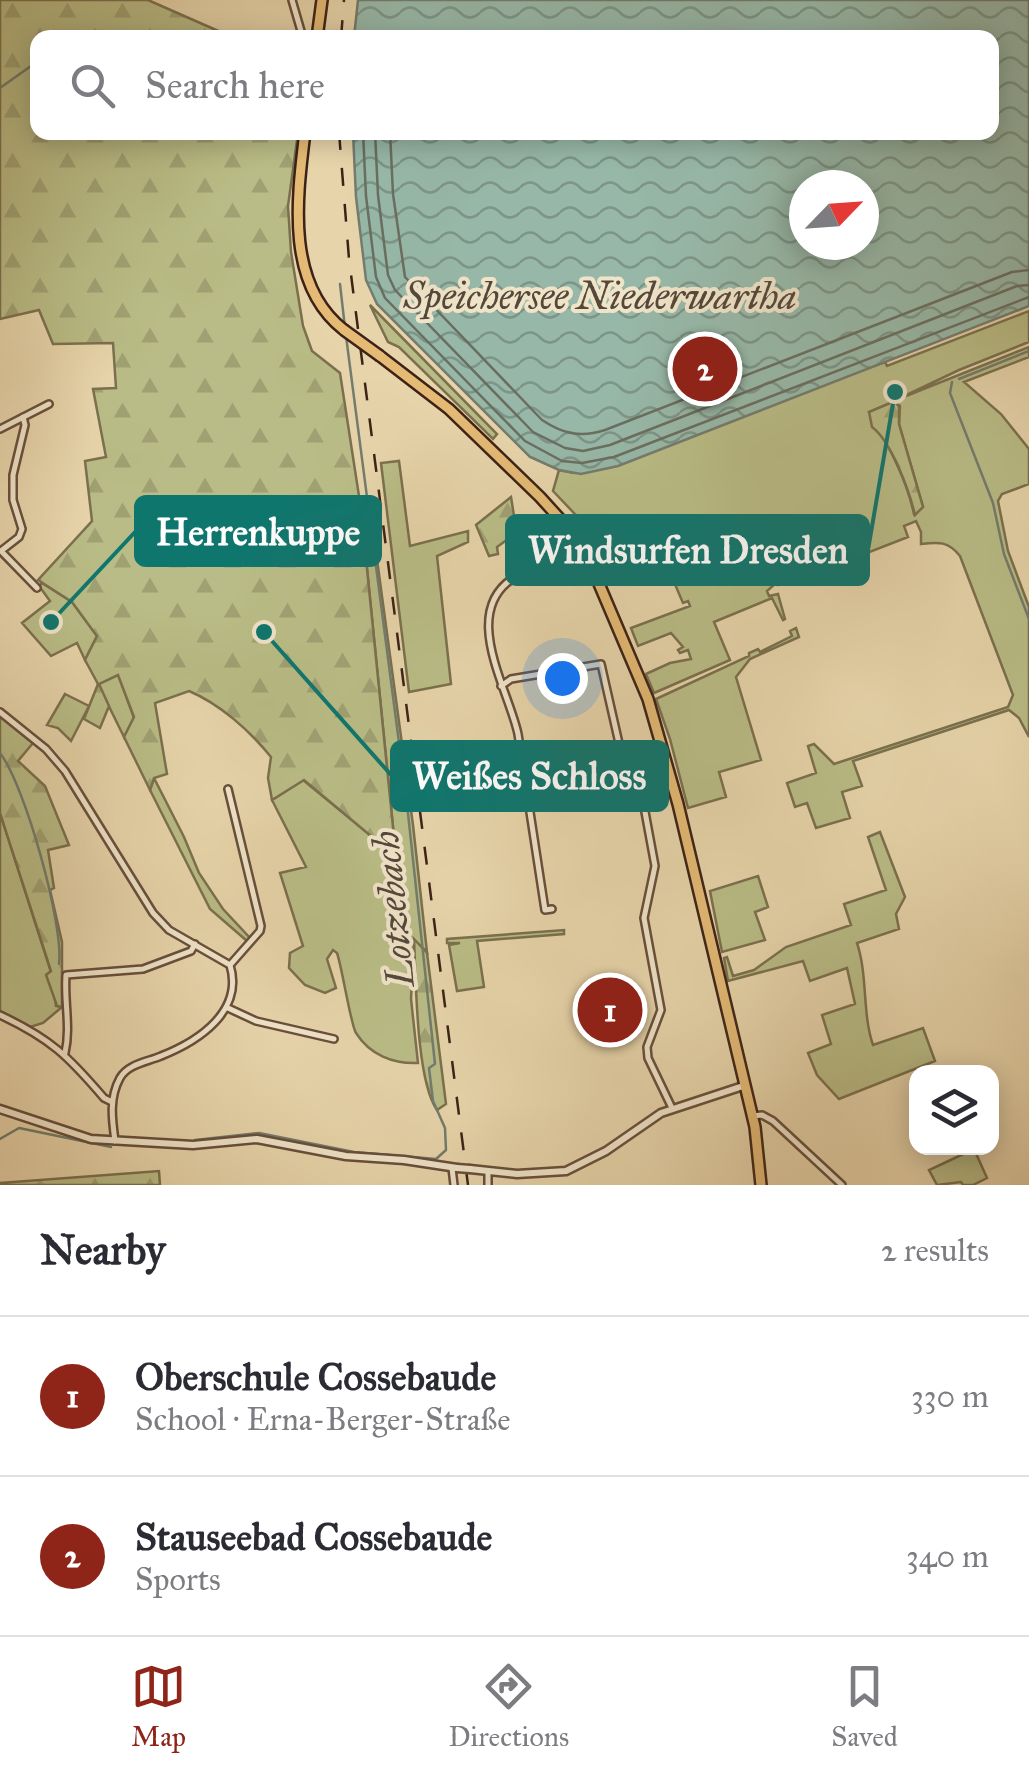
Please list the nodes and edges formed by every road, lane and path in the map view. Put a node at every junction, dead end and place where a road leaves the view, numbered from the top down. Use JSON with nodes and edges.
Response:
{"nodes":[{"id":1,"x":292,"y":0,"type":"edge"},
{"id":2,"x":322,"y":0,"type":"edge"},
{"id":3,"x":301,"y":30,"type":"edge"},
{"id":4,"x":319,"y":30,"type":"edge"},
{"id":5,"x":304,"y":140,"type":"edge"},
{"id":6,"x":48,"y":404,"type":"dead end"},
{"id":7,"x":23,"y":417,"type":"junction"},
{"id":8,"x":0,"y":429,"type":"edge"},
{"id":9,"x":0,"y":551,"type":"edge"},
{"id":10,"x":591,"y":565,"type":"junction"},
{"id":11,"x":37,"y":588,"type":"dead end"},
{"id":12,"x":500,"y":686,"type":"junction"},
{"id":13,"x":0,"y":712,"type":"edge"},
{"id":14,"x":664,"y":753,"type":"junction"},
{"id":15,"x":623,"y":761,"type":"junction"},
{"id":16,"x":523,"y":777,"type":"junction"},
{"id":17,"x":228,"y":788,"type":"dead end"},
{"id":18,"x":552,"y":908,"type":"dead end"},
{"id":19,"x":194,"y":944,"type":"junction"},
{"id":20,"x":230,"y":966,"type":"junction"},
{"id":21,"x":228,"y":1008,"type":"junction"},
{"id":22,"x":0,"y":1015,"type":"edge"},
{"id":23,"x":334,"y":1039,"type":"dead end"},
{"id":24,"x":66,"y":1053,"type":"junction"},
{"id":25,"x":743,"y":1086,"type":"junction"},
{"id":26,"x":112,"y":1102,"type":"junction"},
{"id":27,"x":672,"y":1108,"type":"junction"},
{"id":28,"x":0,"y":1109,"type":"edge"},
{"id":29,"x":752,"y":1116,"type":"junction"},
{"id":30,"x":115,"y":1140,"type":"junction"},
{"id":31,"x":455,"y":1168,"type":"junction"},
{"id":32,"x":488,"y":1172,"type":"junction"},
{"id":33,"x":454,"y":1185,"type":"edge"},
{"id":34,"x":488,"y":1185,"type":"edge"},
{"id":35,"x":761,"y":1185,"type":"edge"},
{"id":36,"x":842,"y":1185,"type":"edge"}],
"edges":[{"from":1,"to":3,"type":"street"},
{"from":2,"to":4,"type":"main road"},
{"from":5,"to":10,"type":"main road","bridge":true},
{"from":6,"to":7,"type":"street"},
{"from":7,"to":8,"type":"street"},
{"from":7,"to":9,"type":"street"},
{"from":9,"to":11,"type":"street"},
{"from":10,"to":12,"type":"street"},
{"from":10,"to":14,"type":"main road"},
{"from":12,"to":15,"type":"street"},
{"from":12,"to":16,"type":"street"},
{"from":13,"to":19,"type":"street"},
{"from":14,"to":15,"type":"street"},
{"from":14,"to":25,"type":"main road"},
{"from":15,"to":16,"type":"street"},
{"from":15,"to":27,"type":"street"},
{"from":16,"to":18,"type":"street"},
{"from":17,"to":20,"type":"street"},
{"from":19,"to":20,"type":"street"},
{"from":19,"to":24,"type":"street"},
{"from":20,"to":21,"type":"street"},
{"from":21,"to":23,"type":"street"},
{"from":21,"to":26,"type":"street"},
{"from":22,"to":24,"type":"street"},
{"from":24,"to":26,"type":"street"},
{"from":25,"to":27,"type":"street"},
{"from":25,"to":29,"type":"main road"},
{"from":26,"to":30,"type":"street"},
{"from":27,"to":32,"type":"street"},
{"from":28,"to":30,"type":"street"},
{"from":29,"to":35,"type":"main road"},
{"from":29,"to":36,"type":"street"},
{"from":30,"to":31,"type":"street"},
{"from":31,"to":32,"type":"street","bridge":true},
{"from":31,"to":33,"type":"street"},
{"from":32,"to":34,"type":"street"}]}
